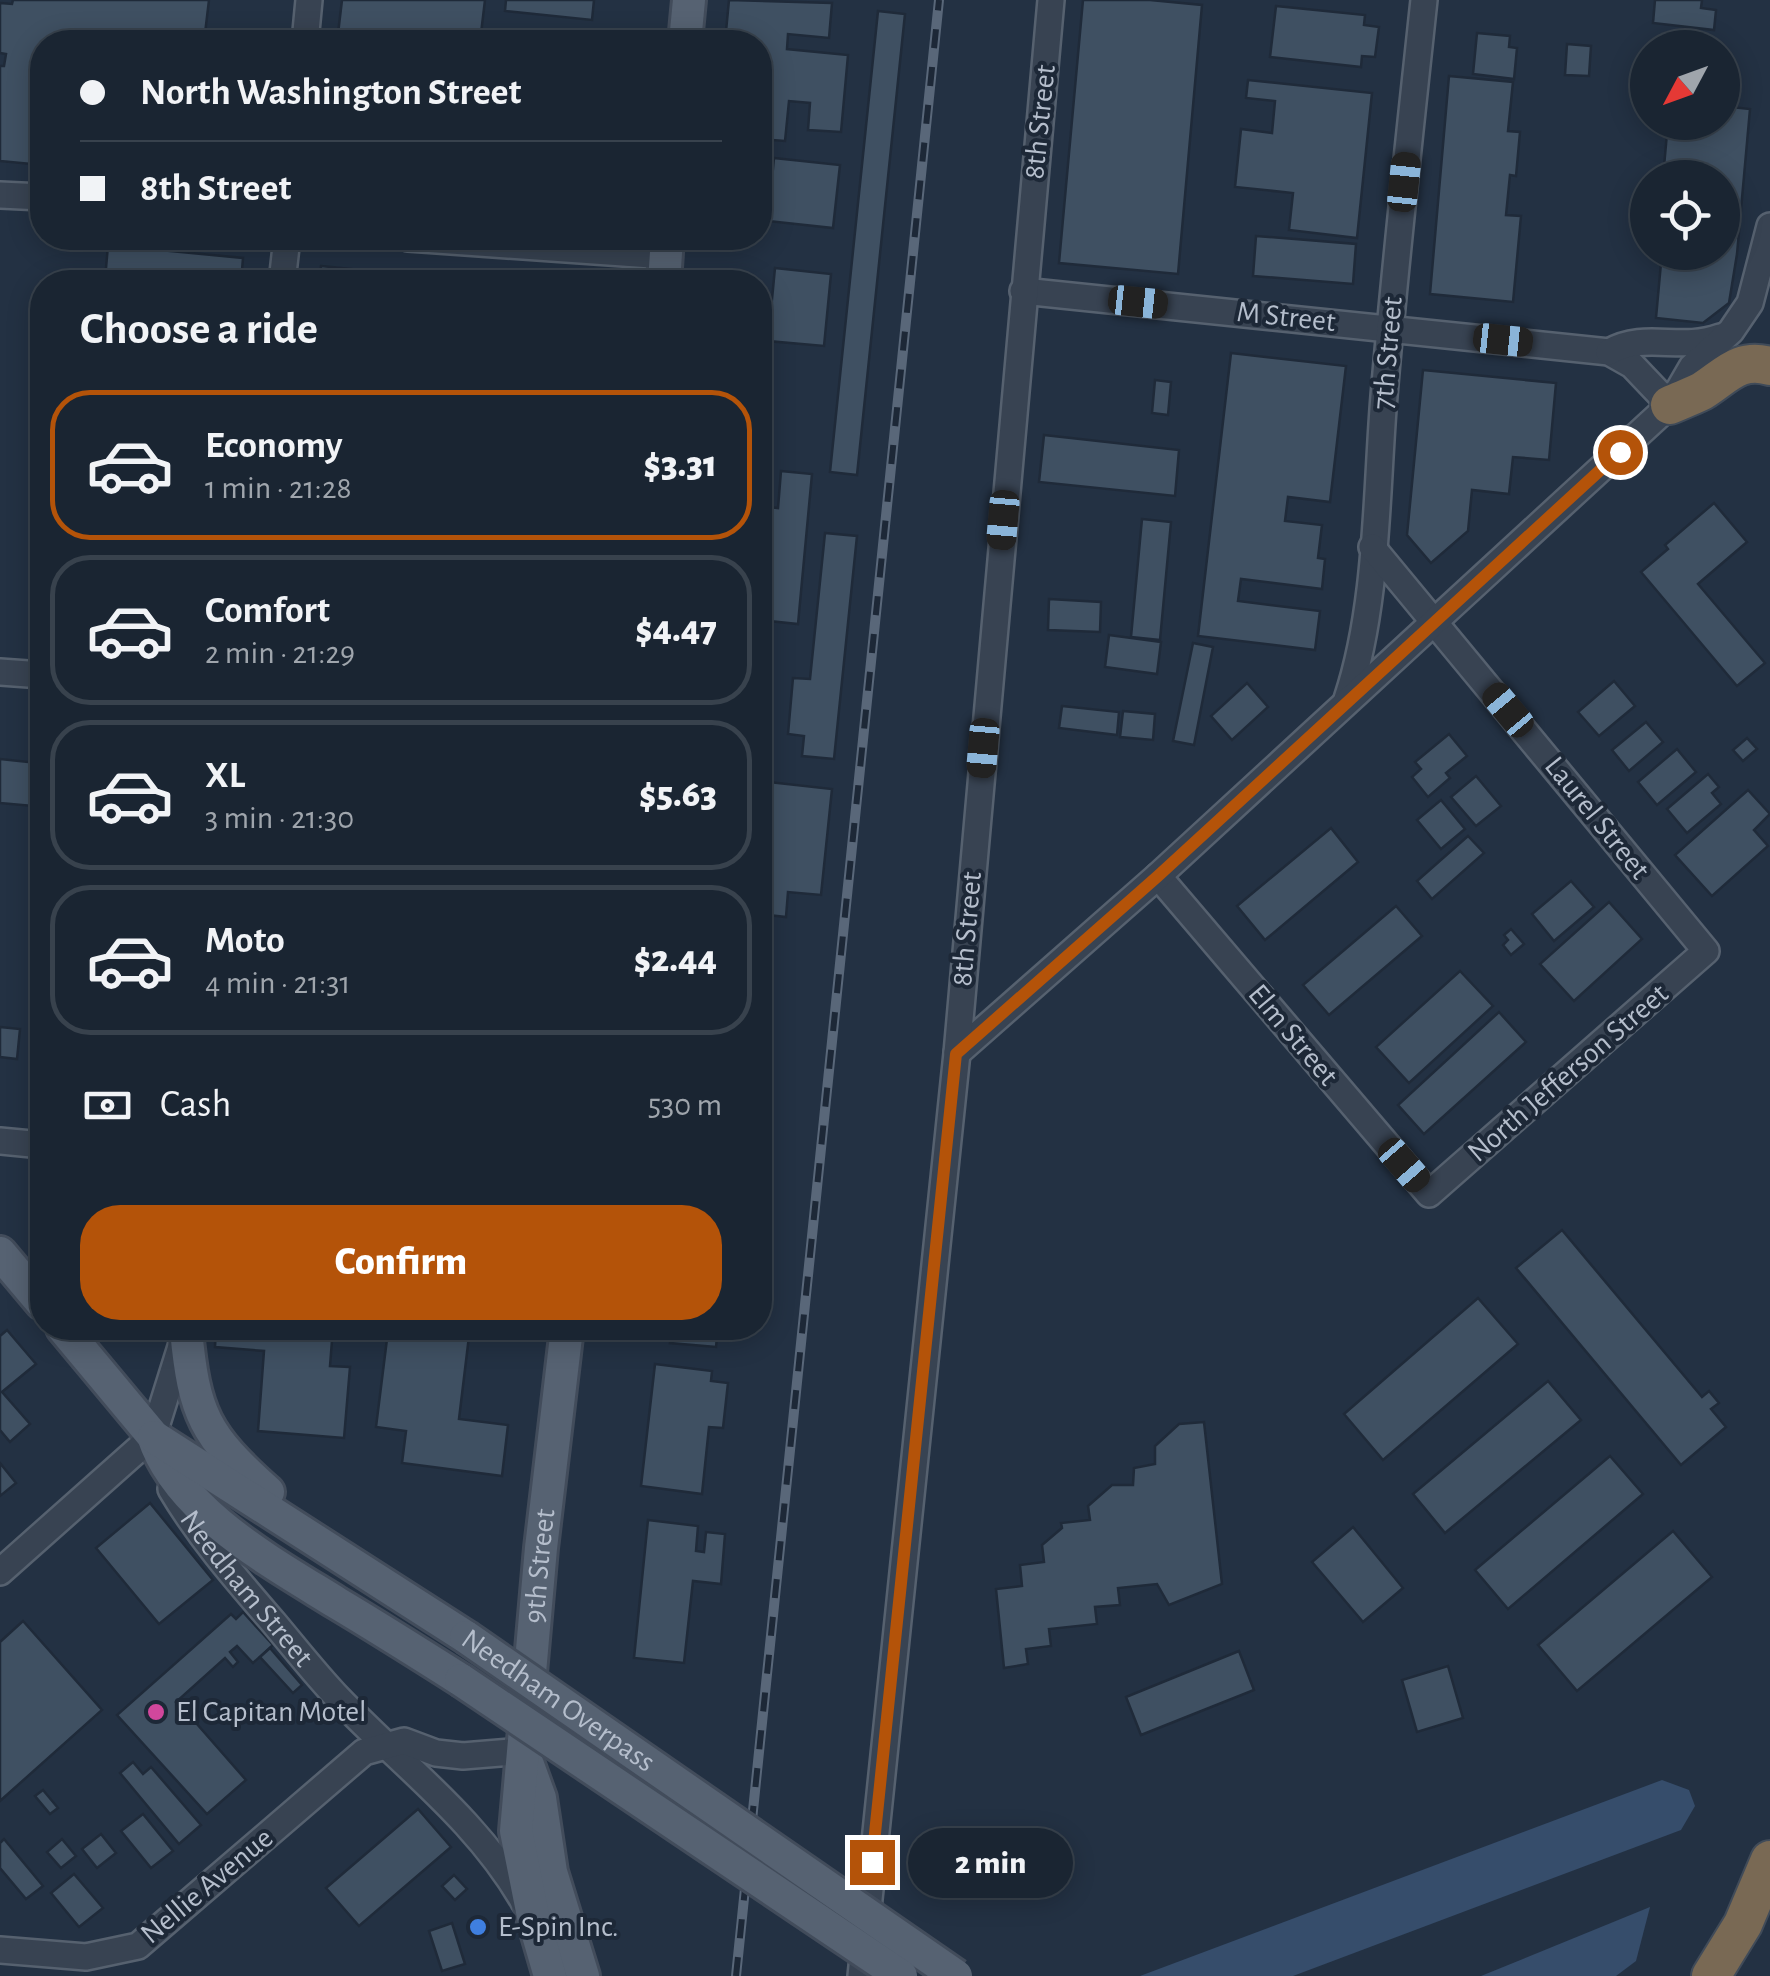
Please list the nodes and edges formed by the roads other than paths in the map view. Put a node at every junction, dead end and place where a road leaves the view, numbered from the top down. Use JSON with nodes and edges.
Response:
{"nodes":[{"id":1,"x":308,"y":0,"type":"edge"},
{"id":2,"x":689,"y":0,"type":"edge"},
{"id":3,"x":1051,"y":0,"type":"edge"},
{"id":4,"x":1424,"y":0,"type":"edge"},
{"id":5,"x":306,"y":30,"type":"edge"},
{"id":6,"x":686,"y":30,"type":"edge"},
{"id":7,"x":0,"y":195,"type":"edge"},
{"id":8,"x":30,"y":196,"type":"edge"},
{"id":9,"x":1770,"y":226,"type":"edge"},
{"id":10,"x":555,"y":250,"type":"edge"},
{"id":11,"x":666,"y":259,"type":"edge"},
{"id":12,"x":1023,"y":291,"type":"junction"},
{"id":13,"x":1390,"y":328,"type":"junction"},
{"id":14,"x":1731,"y":331,"type":"junction"},
{"id":15,"x":1609,"y":352,"type":"junction"},
{"id":16,"x":1770,"y":366,"type":"edge"},
{"id":17,"x":1670,"y":404,"type":"junction"},
{"id":18,"x":1372,"y":547,"type":"junction"},
{"id":19,"x":1434,"y":619,"type":"junction"},
{"id":20,"x":0,"y":672,"type":"edge"},
{"id":21,"x":30,"y":675,"type":"edge"},
{"id":22,"x":1345,"y":704,"type":"junction"},
{"id":23,"x":1158,"y":876,"type":"junction"},
{"id":24,"x":1706,"y":951,"type":"joint"},
{"id":25,"x":956,"y":1054,"type":"junction"},
{"id":26,"x":0,"y":1141,"type":"edge"},
{"id":27,"x":30,"y":1144,"type":"edge"},
{"id":28,"x":1429,"y":1194,"type":"joint"},
{"id":29,"x":0,"y":1253,"type":"edge"},
{"id":30,"x":30,"y":1289,"type":"edge"},
{"id":31,"x":72,"y":1340,"type":"edge"},
{"id":32,"x":183,"y":1340,"type":"edge"},
{"id":33,"x":187,"y":1340,"type":"edge"},
{"id":34,"x":566,"y":1340,"type":"edge"},
{"id":35,"x":156,"y":1446,"type":"junction"},
{"id":36,"x":0,"y":1572,"type":"edge"},
{"id":37,"x":376,"y":1580,"type":"junction"},
{"id":38,"x":387,"y":1743,"type":"junction"},
{"id":39,"x":523,"y":1751,"type":"junction"},
{"id":40,"x":1770,"y":1860,"type":"edge"},
{"id":41,"x":534,"y":1921,"type":"junction"},
{"id":42,"x":0,"y":1950,"type":"edge"},
{"id":43,"x":550,"y":1976,"type":"edge"},
{"id":44,"x":583,"y":1976,"type":"edge"},
{"id":45,"x":861,"y":1976,"type":"edge"},
{"id":46,"x":901,"y":1976,"type":"edge"},
{"id":47,"x":956,"y":1976,"type":"edge"},
{"id":48,"x":1711,"y":1976,"type":"edge"}],
"edges":[{"from":1,"to":5,"type":"street"},
{"from":2,"to":6,"type":"main road"},
{"from":3,"to":12,"type":"street","name":"8th Street"},
{"from":4,"to":13,"type":"street","name":"7th Street"},
{"from":7,"to":8,"type":"street"},
{"from":9,"to":14,"type":"street"},
{"from":10,"to":11,"type":"street"},
{"from":12,"to":13,"type":"street","name":"M Street"},
{"from":12,"to":25,"type":"street","name":"8th Street"},
{"from":13,"to":15,"type":"street","name":"M Street"},
{"from":13,"to":18,"type":"street","name":"7th Street"},
{"from":14,"to":15,"type":"street","name":"M Street"},
{"from":14,"to":17,"type":"street"},
{"from":15,"to":17,"type":"street"},
{"from":16,"to":17,"type":"highway"},
{"from":17,"to":19,"type":"street"},
{"from":18,"to":19,"type":"street","name":"Laurel Street"},
{"from":18,"to":22,"type":"street","name":"7th Street"},
{"from":19,"to":22,"type":"street"},
{"from":19,"to":24,"type":"street","name":"Laurel Street"},
{"from":20,"to":21,"type":"street"},
{"from":22,"to":23,"type":"street"},
{"from":23,"to":25,"type":"street"},
{"from":23,"to":28,"type":"street","name":"Elm Street"},
{"from":24,"to":28,"type":"street","name":"North Jefferson Street"},
{"from":25,"to":45,"type":"street","name":"8th Street"},
{"from":26,"to":27,"type":"street"},
{"from":29,"to":30,"type":"main road"},
{"from":31,"to":35,"type":"main road","name":"Needham Street"},
{"from":32,"to":35,"type":"street"},
{"from":33,"to":37,"type":"main road"},
{"from":34,"to":39,"type":"main road","name":"9th Street"},
{"from":35,"to":36,"type":"street"},
{"from":35,"to":37,"type":"main road","name":"Needham Overpass"},
{"from":35,"to":38,"type":"street","name":"Needham Street"},
{"from":35,"to":46,"type":"main road","name":"Needham Overpass","bridge":true},
{"from":37,"to":47,"type":"main road","name":"Needham Overpass","bridge":true},
{"from":38,"to":39,"type":"street"},
{"from":38,"to":41,"type":"street","name":"Needham Street"},
{"from":38,"to":42,"type":"street","name":"Nellie Avenue"},
{"from":39,"to":41,"type":"main road","name":"9th Street"},
{"from":39,"to":44,"type":"main road"},
{"from":40,"to":48,"type":"highway"},
{"from":41,"to":43,"type":"main road","name":"9th Street"}]}
